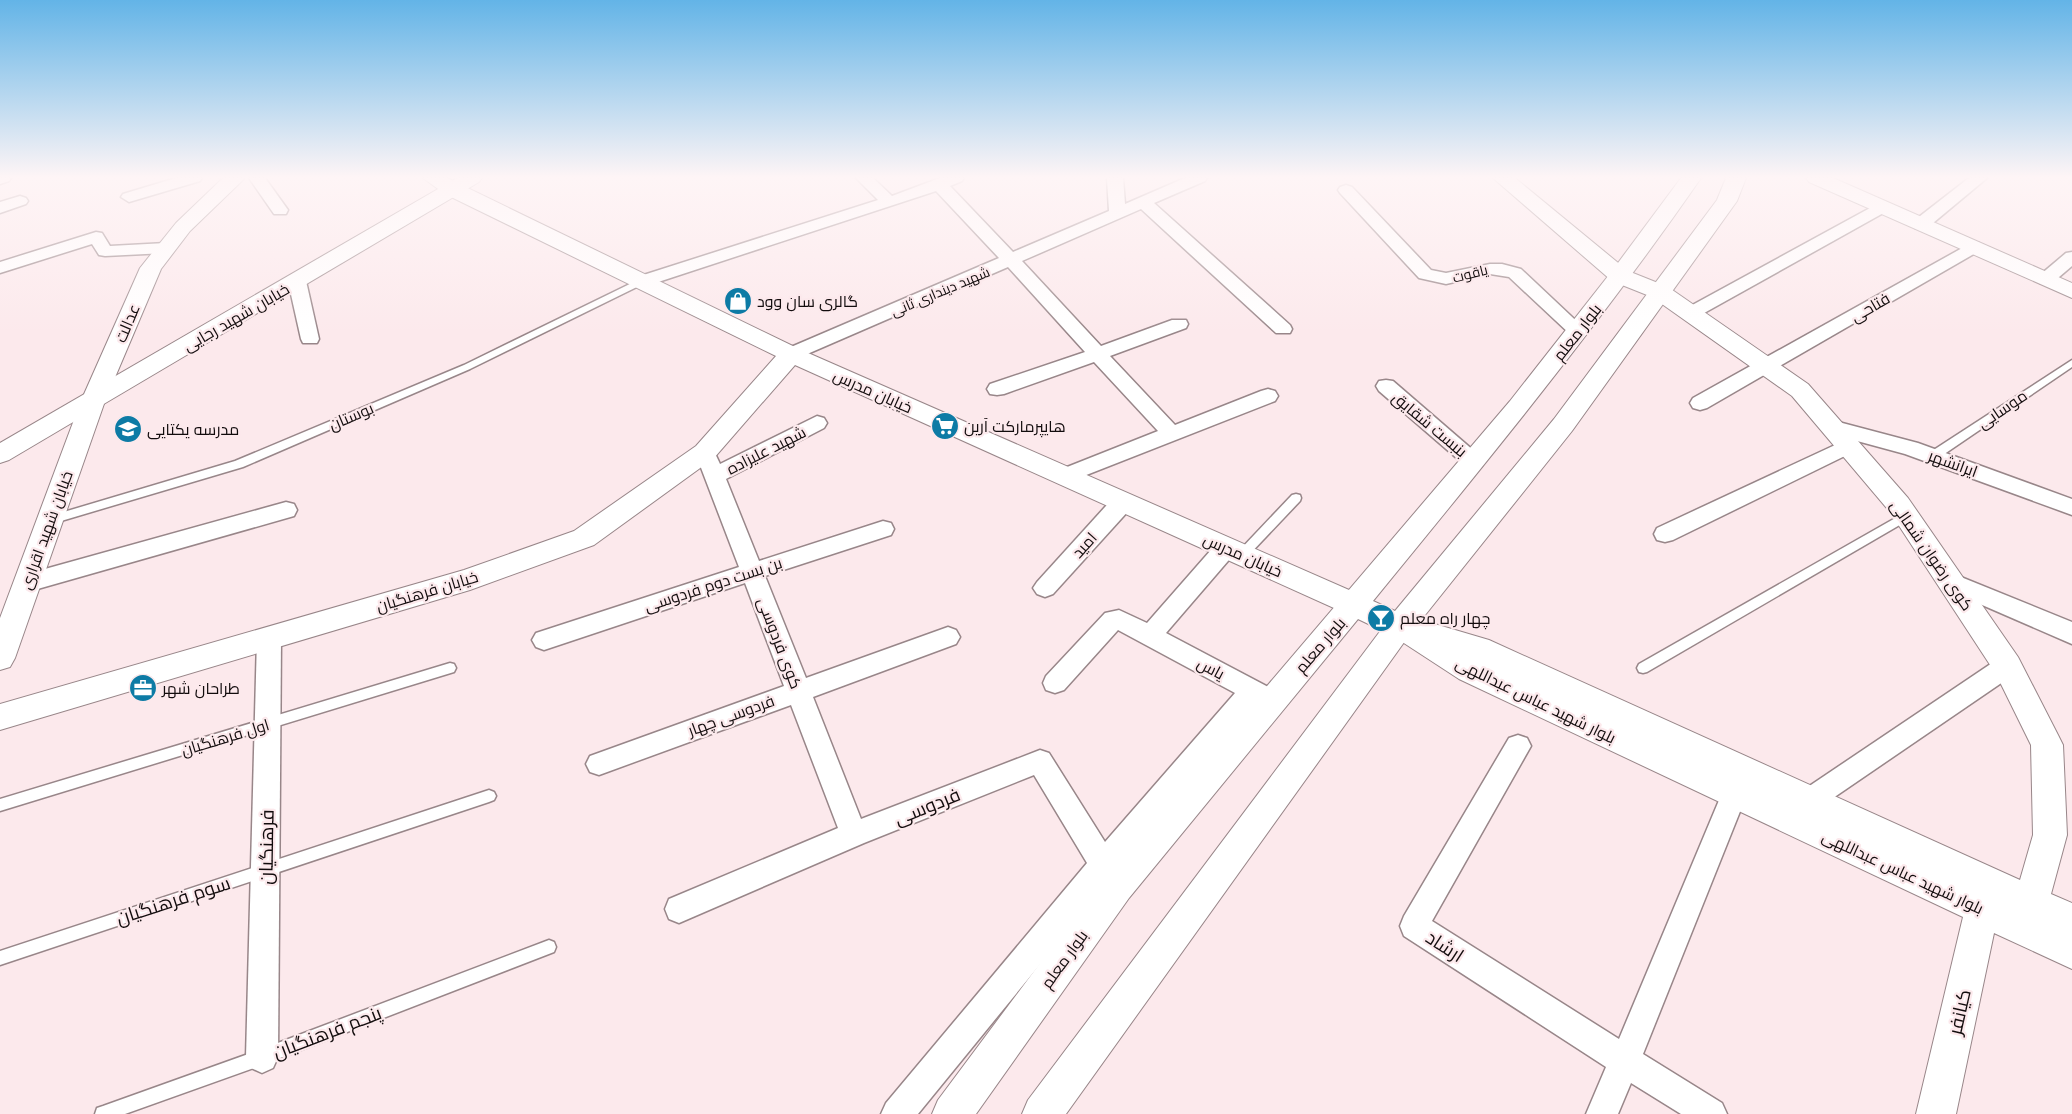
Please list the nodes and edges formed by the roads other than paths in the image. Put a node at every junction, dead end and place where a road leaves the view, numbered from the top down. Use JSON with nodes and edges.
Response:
{"nodes":[{"id":1,"x":181,"y":230,"type":"edge"},
{"id":2,"x":377,"y":230,"type":"edge"},
{"id":3,"x":542,"y":230,"type":"edge"},
{"id":4,"x":802,"y":230,"type":"edge"},
{"id":5,"x":984,"y":230,"type":"edge"},
{"id":6,"x":1082,"y":230,"type":"edge"},
{"id":7,"x":1173,"y":230,"type":"edge"},
{"id":8,"x":1384,"y":230,"type":"edge"},
{"id":9,"x":1565,"y":230,"type":"edge"},
{"id":10,"x":1653,"y":230,"type":"edge"},
{"id":11,"x":1706,"y":230,"type":"edge"},
{"id":12,"x":1840,"y":230,"type":"edge"},
{"id":13,"x":1935,"y":230,"type":"edge"},
{"id":14,"x":1973,"y":247,"type":"junction"},
{"id":15,"x":166,"y":248,"type":"junction"},
{"id":16,"x":2072,"y":257,"type":"edge"},
{"id":17,"x":1013,"y":260,"type":"junction"},
{"id":18,"x":0,"y":268,"type":"edge"},
{"id":19,"x":1620,"y":276,"type":"junction"},
{"id":20,"x":2046,"y":279,"type":"junction"},
{"id":21,"x":297,"y":281,"type":"junction"},
{"id":22,"x":640,"y":282,"type":"junction"},
{"id":23,"x":2072,"y":291,"type":"edge"},
{"id":24,"x":1660,"y":292,"type":"junction"},
{"id":25,"x":1691,"y":313,"type":"junction"},
{"id":26,"x":1179,"y":324,"type":"dead end"},
{"id":27,"x":1282,"y":329,"type":"dead end"},
{"id":28,"x":1578,"y":331,"type":"junction"},
{"id":29,"x":310,"y":340,"type":"dead end"},
{"id":30,"x":791,"y":354,"type":"junction"},
{"id":31,"x":1096,"y":355,"type":"junction"},
{"id":32,"x":2072,"y":363,"type":"edge"},
{"id":33,"x":1767,"y":367,"type":"junction"},
{"id":34,"x":1386,"y":386,"type":"dead end"},
{"id":35,"x":997,"y":388,"type":"dead end"},
{"id":36,"x":1268,"y":396,"type":"dead end"},
{"id":37,"x":92,"y":401,"type":"junction"},
{"id":38,"x":1700,"y":403,"type":"dead end"},
{"id":39,"x":817,"y":423,"type":"dead end"},
{"id":40,"x":1172,"y":433,"type":"junction"},
{"id":41,"x":1840,"y":436,"type":"junction"},
{"id":42,"x":0,"y":454,"type":"edge"},
{"id":43,"x":1933,"y":456,"type":"junction"},
{"id":44,"x":1474,"y":462,"type":"junction"},
{"id":45,"x":710,"y":464,"type":"junction"},
{"id":46,"x":1064,"y":476,"type":"junction"},
{"id":47,"x":1296,"y":498,"type":"dead end"},
{"id":48,"x":1123,"y":502,"type":"junction"},
{"id":49,"x":2072,"y":507,"type":"edge"},
{"id":50,"x":286,"y":510,"type":"dead end"},
{"id":51,"x":1906,"y":516,"type":"junction"},
{"id":52,"x":50,"y":521,"type":"junction"},
{"id":53,"x":883,"y":529,"type":"dead end"},
{"id":54,"x":1665,"y":534,"type":"dead end"},
{"id":55,"x":1234,"y":551,"type":"junction"},
{"id":56,"x":751,"y":570,"type":"junction"},
{"id":57,"x":1951,"y":582,"type":"junction"},
{"id":58,"x":1045,"y":588,"type":"dead end"},
{"id":59,"x":16,"y":598,"type":"edge"},
{"id":60,"x":1355,"y":605,"type":"junction"},
{"id":61,"x":1400,"y":626,"type":"junction"},
{"id":62,"x":2072,"y":634,"type":"edge"},
{"id":63,"x":1150,"y":635,"type":"junction"},
{"id":64,"x":948,"y":637,"type":"dead end"},
{"id":65,"x":269,"y":638,"type":"junction"},
{"id":66,"x":544,"y":640,"type":"dead end"},
{"id":67,"x":0,"y":658,"type":"edge"},
{"id":68,"x":2007,"y":666,"type":"junction"},
{"id":69,"x":450,"y":668,"type":"dead end"},
{"id":70,"x":1643,"y":668,"type":"dead end"},
{"id":71,"x":1055,"y":683,"type":"dead end"},
{"id":72,"x":798,"y":690,"type":"junction"},
{"id":73,"x":1263,"y":696,"type":"junction"},
{"id":74,"x":0,"y":717,"type":"edge"},
{"id":75,"x":268,"y":725,"type":"junction"},
{"id":76,"x":1518,"y":746,"type":"dead end"},
{"id":77,"x":599,"y":764,"type":"dead end"},
{"id":78,"x":1734,"y":794,"type":"junction"},
{"id":79,"x":489,"y":796,"type":"dead end"},
{"id":80,"x":1808,"y":800,"type":"junction"},
{"id":81,"x":0,"y":804,"type":"edge"},
{"id":82,"x":854,"y":834,"type":"junction"},
{"id":83,"x":265,"y":869,"type":"junction"},
{"id":84,"x":1110,"y":876,"type":"junction"},
{"id":85,"x":2031,"y":902,"type":"junction"},
{"id":86,"x":679,"y":909,"type":"dead end"},
{"id":87,"x":1982,"y":909,"type":"junction"},
{"id":88,"x":2072,"y":921,"type":"edge"},
{"id":89,"x":548,"y":947,"type":"dead end"},
{"id":90,"x":2072,"y":951,"type":"edge"},
{"id":91,"x":0,"y":958,"type":"edge"},
{"id":92,"x":262,"y":1057,"type":"junction"},
{"id":93,"x":1625,"y":1061,"type":"junction"},
{"id":94,"x":103,"y":1114,"type":"edge"},
{"id":95,"x":897,"y":1114,"type":"edge"},
{"id":96,"x":952,"y":1114,"type":"edge"},
{"id":97,"x":1042,"y":1114,"type":"edge"},
{"id":98,"x":1602,"y":1114,"type":"edge"},
{"id":99,"x":1710,"y":1114,"type":"edge"},
{"id":100,"x":1936,"y":1114,"type":"edge"}],
"edges":[{"from":1,"to":15,"type":"street","name":"عدالت"},
{"from":2,"to":21,"type":"street","name":"خیابان شهید رجایی"},
{"from":3,"to":22,"type":"street","name":"خیابان مدرس"},
{"from":4,"to":22,"type":"street"},
{"from":5,"to":17,"type":"street"},
{"from":6,"to":17,"type":"street","name":"شهید دینداری ثانی"},
{"from":7,"to":27,"type":"street"},
{"from":8,"to":28,"type":"street","name":"یاقوت"},
{"from":9,"to":19,"type":"street","name":"کوی رضوان شمالی"},
{"from":10,"to":19,"type":"street","name":"بلوار معلم"},
{"from":11,"to":24,"type":"street"},
{"from":12,"to":25,"type":"street"},
{"from":13,"to":14,"type":"street"},
{"from":14,"to":20,"type":"street"},
{"from":14,"to":33,"type":"street","name":"فتاحی"},
{"from":15,"to":18,"type":"street"},
{"from":15,"to":37,"type":"street","name":"عدالت"},
{"from":16,"to":20,"type":"street"},
{"from":17,"to":30,"type":"street","name":"شهید دینداری ثانی"},
{"from":17,"to":31,"type":"street"},
{"from":19,"to":24,"type":"street","name":"کوی رضوان شمالی"},
{"from":19,"to":28,"type":"street","name":"بلوار معلم"},
{"from":20,"to":23,"type":"street"},
{"from":21,"to":29,"type":"street"},
{"from":21,"to":37,"type":"street","name":"خیابان شهید رجایی"},
{"from":22,"to":30,"type":"street","name":"خیابان مدرس"},
{"from":22,"to":52,"type":"lane","name":"بوستان"},
{"from":24,"to":25,"type":"street","name":"کوی رضوان شمالی"},
{"from":24,"to":61,"type":"street"},
{"from":25,"to":33,"type":"street","name":"کوی رضوان شمالی"},
{"from":26,"to":31,"type":"street"},
{"from":28,"to":44,"type":"street","name":"بلوار معلم"},
{"from":30,"to":45,"type":"street","name":"خیابان فرهنگیان"},
{"from":30,"to":46,"type":"street","name":"خیابان مدرس"},
{"from":31,"to":35,"type":"street"},
{"from":31,"to":40,"type":"street"},
{"from":32,"to":43,"type":"lane","name":"موسایی"},
{"from":33,"to":38,"type":"street","name":"فتاحی"},
{"from":33,"to":41,"type":"street","name":"کوی رضوان شمالی"},
{"from":34,"to":44,"type":"street","name":"بنبست شقایق"},
{"from":36,"to":40,"type":"street"},
{"from":37,"to":42,"type":"street","name":"خیابان شهید رجایی"},
{"from":37,"to":52,"type":"street","name":"خیابان شهید اقراری"},
{"from":39,"to":45,"type":"street","name":"شهید علیزاده"},
{"from":40,"to":46,"type":"street"},
{"from":41,"to":43,"type":"street","name":"ایرانشهر"},
{"from":41,"to":51,"type":"street","name":"کوی رضوان شمالی"},
{"from":41,"to":54,"type":"street"},
{"from":43,"to":49,"type":"street","name":"ایرانشهر"},
{"from":44,"to":60,"type":"street","name":"بلوار معلم"},
{"from":45,"to":56,"type":"street","name":"کوی فردوسی"},
{"from":45,"to":65,"type":"street","name":"خیابان فرهنگیان"},
{"from":46,"to":48,"type":"street","name":"خیابان مدرس"},
{"from":47,"to":55,"type":"lane"},
{"from":48,"to":55,"type":"street","name":"خیابان مدرس"},
{"from":48,"to":58,"type":"street","name":"امید"},
{"from":50,"to":59,"type":"street"},
{"from":51,"to":57,"type":"street","name":"کوی رضوان شمالی"},
{"from":51,"to":70,"type":"lane"},
{"from":52,"to":59,"type":"street","name":"خیابان شهید اقراری"},
{"from":53,"to":56,"type":"street","name":"بن بست دوم فردوسی"},
{"from":55,"to":60,"type":"street","name":"خیابان مدرس"},
{"from":55,"to":63,"type":"street"},
{"from":56,"to":66,"type":"street","name":"بن بست دوم فردوسی"},
{"from":56,"to":72,"type":"street","name":"کوی فردوسی"},
{"from":57,"to":62,"type":"street"},
{"from":57,"to":68,"type":"street","name":"کوی رضوان شمالی"},
{"from":59,"to":67,"type":"street","name":"خیابان شهید اقراری"},
{"from":60,"to":61,"type":"street","name":"خیابان مدرس"},
{"from":60,"to":73,"type":"street","name":"بلوار معلم"},
{"from":61,"to":78,"type":"street","name":"بلوار شهید عباس عبداللهی"},
{"from":61,"to":80,"type":"street","name":"بلوار شهید عباس عبداللهی"},
{"from":61,"to":97,"type":"street"},
{"from":63,"to":71,"type":"street","name":"یاس"},
{"from":63,"to":73,"type":"street","name":"یاس"},
{"from":64,"to":72,"type":"street","name":"فردوسی چهار"},
{"from":65,"to":74,"type":"street","name":"خیابان فرهنگیان"},
{"from":65,"to":75,"type":"street","name":"فرهنگیان"},
{"from":68,"to":80,"type":"street"},
{"from":68,"to":85,"type":"street","name":"کوی رضوان شمالی"},
{"from":69,"to":75,"type":"lane","name":"اول فرهنگیان"},
{"from":72,"to":77,"type":"street","name":"فردوسی چهار"},
{"from":72,"to":82,"type":"street","name":"کوی فردوسی"},
{"from":73,"to":84,"type":"street","name":"بلوار معلم"},
{"from":75,"to":81,"type":"lane","name":"اول فرهنگیان"},
{"from":75,"to":83,"type":"street","name":"فرهنگیان"},
{"from":76,"to":93,"type":"street","name":"ارشاد"},
{"from":78,"to":87,"type":"street","name":"بلوار شهید عباس عبداللهی"},
{"from":78,"to":93,"type":"street"},
{"from":79,"to":83,"type":"lane","name":"سوم فرهنگیان"},
{"from":80,"to":85,"type":"street","name":"بلوار شهید عباس عبداللهی"},
{"from":82,"to":84,"type":"street","name":"فردوسی"},
{"from":82,"to":86,"type":"street","name":"فردوسی"},
{"from":83,"to":91,"type":"lane","name":"سوم فرهنگیان"},
{"from":83,"to":92,"type":"street","name":"فرهنگیان"},
{"from":84,"to":95,"type":"street"},
{"from":84,"to":96,"type":"street","name":"بلوار معلم"},
{"from":85,"to":88,"type":"street","name":"بلوار شهید عباس عبداللهی"},
{"from":87,"to":90,"type":"street","name":"بلوار شهید عباس عبداللهی"},
{"from":87,"to":100,"type":"street","name":"کیانفر"},
{"from":89,"to":92,"type":"lane","name":"پنجم فرهنگیان"},
{"from":92,"to":94,"type":"lane","name":"پنجم فرهنگیان"},
{"from":93,"to":98,"type":"street"},
{"from":93,"to":99,"type":"street","name":"ارشاد"}]}
